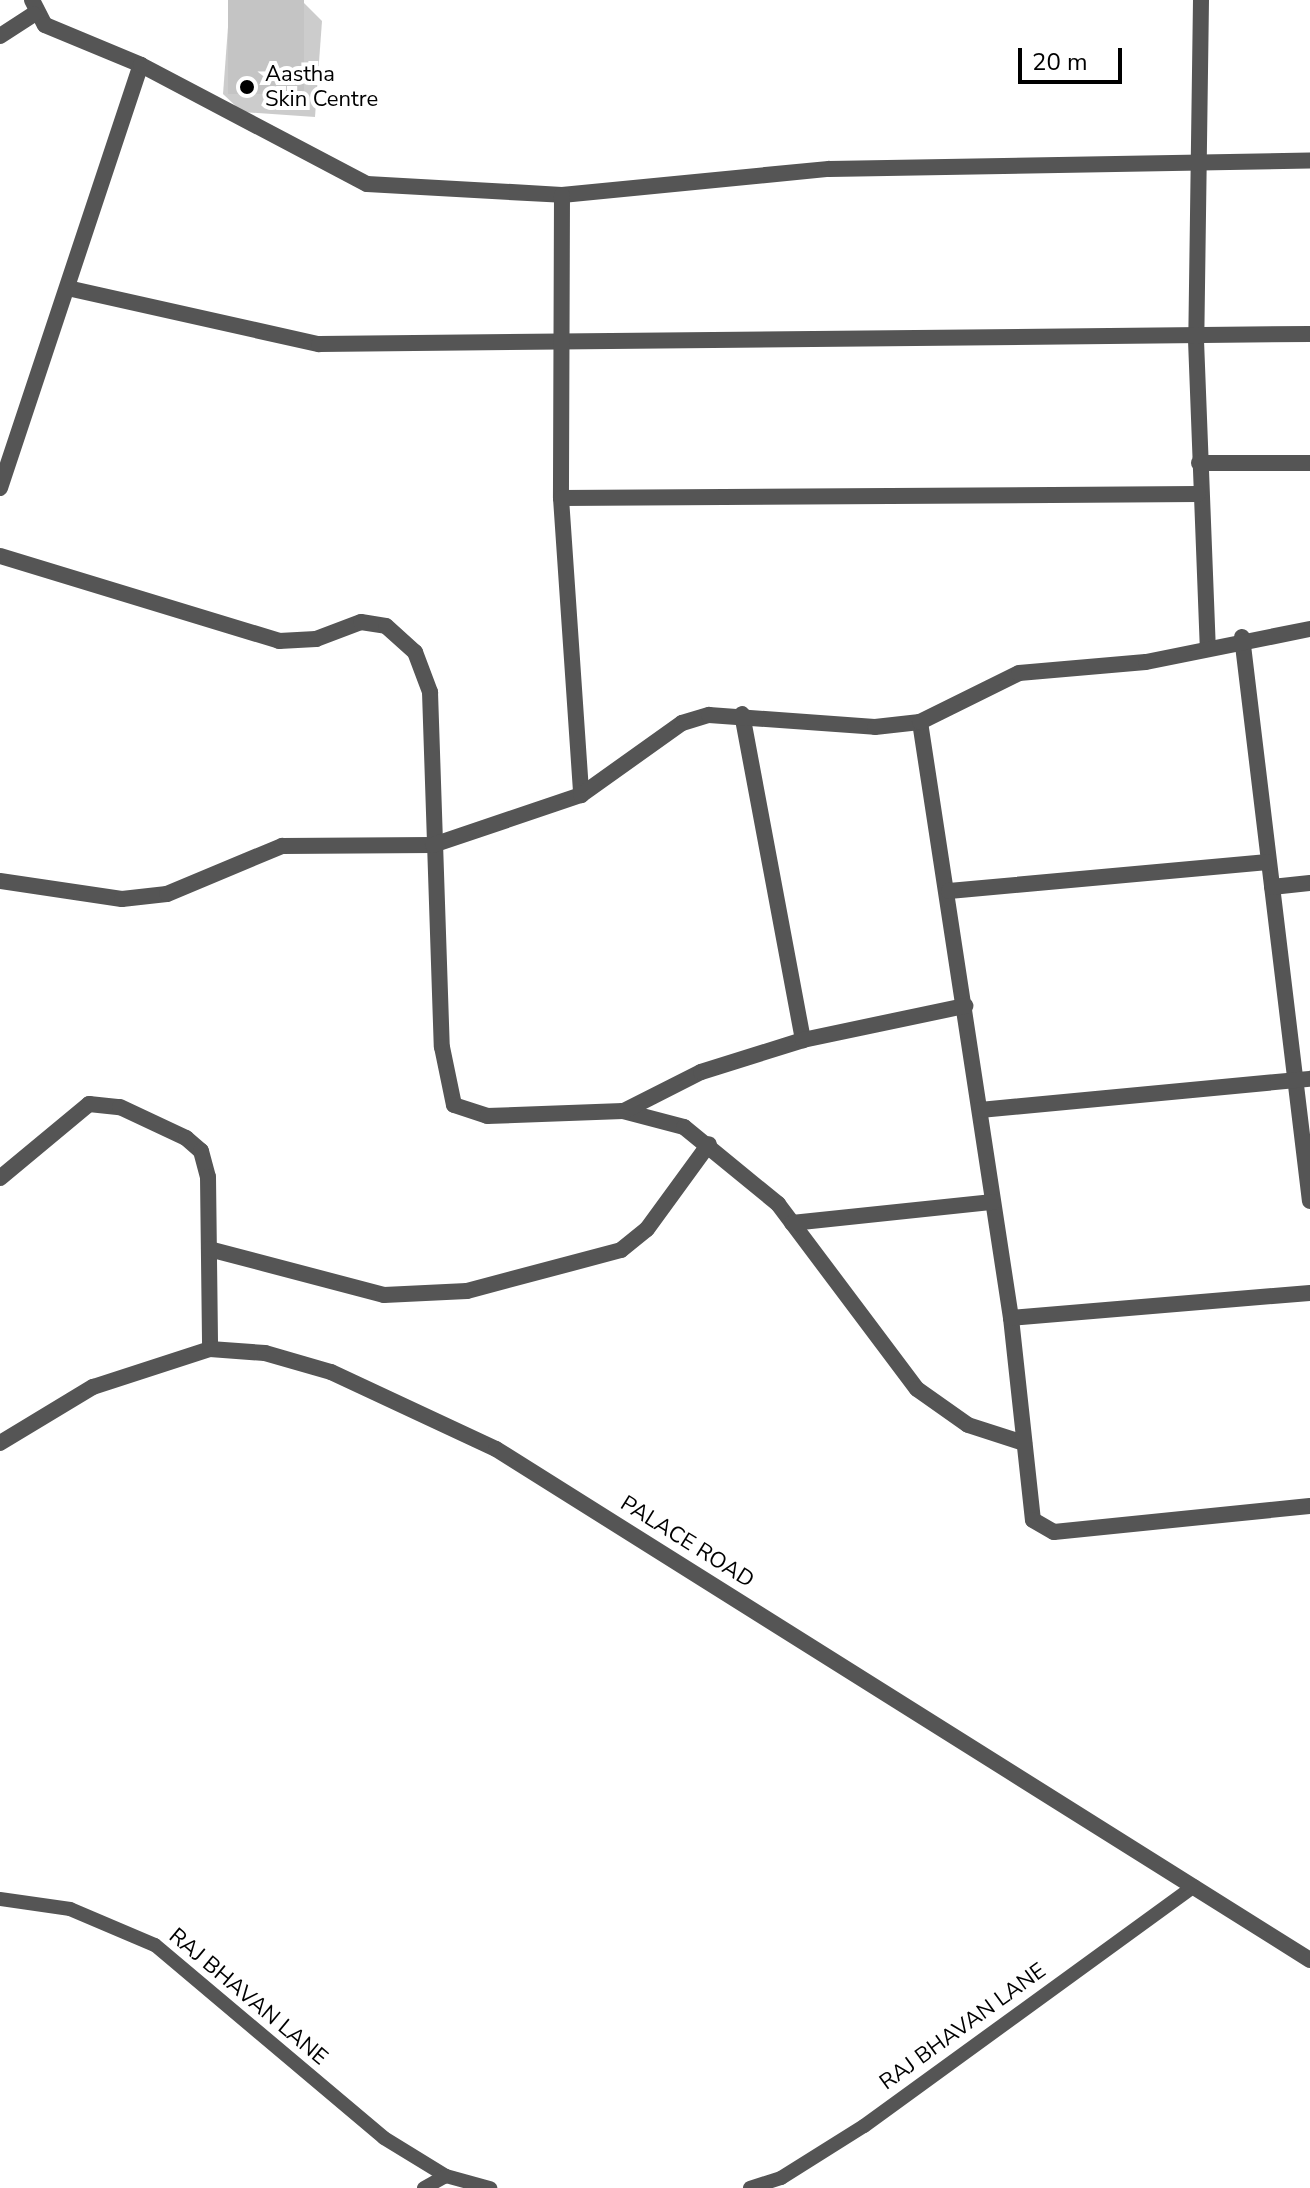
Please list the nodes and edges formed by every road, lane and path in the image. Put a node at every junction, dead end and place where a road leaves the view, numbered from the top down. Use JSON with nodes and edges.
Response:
{"nodes":[{"id":1,"x":1201,"y":0,"type":"edge"},
{"id":2,"x":33,"y":7,"type":"edge"},
{"id":3,"x":0,"y":36,"type":"edge"},
{"id":4,"x":141,"y":65,"type":"junction"},
{"id":5,"x":1310,"y":161,"type":"edge"},
{"id":6,"x":1194,"y":165,"type":"junction"},
{"id":7,"x":562,"y":195,"type":"junction"},
{"id":8,"x":72,"y":289,"type":"junction"},
{"id":9,"x":1310,"y":334,"type":"edge"},
{"id":10,"x":1196,"y":340,"type":"junction"},
{"id":11,"x":562,"y":341,"type":"junction"},
{"id":12,"x":1199,"y":463,"type":"junction"},
{"id":13,"x":1310,"y":463,"type":"edge"},
{"id":14,"x":0,"y":488,"type":"edge"},
{"id":15,"x":1198,"y":494,"type":"junction"},
{"id":16,"x":561,"y":498,"type":"junction"},
{"id":17,"x":0,"y":556,"type":"edge"},
{"id":18,"x":1310,"y":629,"type":"edge"},
{"id":19,"x":1242,"y":637,"type":"junction"},
{"id":20,"x":1208,"y":646,"type":"junction"},
{"id":21,"x":742,"y":714,"type":"junction"},
{"id":22,"x":920,"y":722,"type":"junction"},
{"id":23,"x":581,"y":795,"type":"junction"},
{"id":24,"x":433,"y":845,"type":"junction"},
{"id":25,"x":1268,"y":862,"type":"junction"},
{"id":26,"x":0,"y":881,"type":"edge"},
{"id":27,"x":1310,"y":883,"type":"edge"},
{"id":28,"x":1272,"y":887,"type":"junction"},
{"id":29,"x":949,"y":891,"type":"junction"},
{"id":30,"x":965,"y":1006,"type":"junction"},
{"id":31,"x":803,"y":1040,"type":"junction"},
{"id":32,"x":1304,"y":1079,"type":"edge"},
{"id":33,"x":980,"y":1110,"type":"junction"},
{"id":34,"x":623,"y":1111,"type":"junction"},
{"id":35,"x":709,"y":1144,"type":"junction"},
{"id":36,"x":0,"y":1178,"type":"edge"},
{"id":37,"x":1310,"y":1201,"type":"edge"},
{"id":38,"x":993,"y":1202,"type":"junction"},
{"id":39,"x":792,"y":1223,"type":"junction"},
{"id":40,"x":209,"y":1249,"type":"junction"},
{"id":41,"x":1310,"y":1293,"type":"edge"},
{"id":42,"x":1011,"y":1318,"type":"junction"},
{"id":43,"x":210,"y":1349,"type":"junction"},
{"id":44,"x":0,"y":1443,"type":"edge"},
{"id":45,"x":1024,"y":1443,"type":"junction"},
{"id":46,"x":1310,"y":1506,"type":"edge"},
{"id":47,"x":1194,"y":1886,"type":"junction"},
{"id":48,"x":0,"y":1899,"type":"edge"},
{"id":49,"x":1310,"y":1960,"type":"edge"},
{"id":50,"x":446,"y":2176,"type":"junction"},
{"id":51,"x":424,"y":2188,"type":"edge"},
{"id":52,"x":490,"y":2188,"type":"edge"},
{"id":53,"x":750,"y":2188,"type":"edge"}],
"edges":[{"from":1,"to":6,"type":"street"},
{"from":2,"to":3,"type":"street"},
{"from":2,"to":4,"type":"street"},
{"from":4,"to":7,"type":"street"},
{"from":4,"to":8,"type":"street"},
{"from":5,"to":6,"type":"street"},
{"from":6,"to":7,"type":"street"},
{"from":6,"to":10,"type":"street"},
{"from":7,"to":11,"type":"street"},
{"from":8,"to":11,"type":"street"},
{"from":8,"to":14,"type":"street"},
{"from":9,"to":10,"type":"street"},
{"from":10,"to":11,"type":"street"},
{"from":10,"to":12,"type":"street"},
{"from":11,"to":16,"type":"street"},
{"from":12,"to":13,"type":"street"},
{"from":12,"to":15,"type":"street"},
{"from":15,"to":16,"type":"street"},
{"from":15,"to":20,"type":"street"},
{"from":16,"to":23,"type":"street"},
{"from":17,"to":24,"type":"street"},
{"from":18,"to":19,"type":"street"},
{"from":19,"to":20,"type":"street"},
{"from":19,"to":25,"type":"street"},
{"from":20,"to":22,"type":"street"},
{"from":21,"to":22,"type":"street"},
{"from":21,"to":23,"type":"street"},
{"from":21,"to":31,"type":"street"},
{"from":22,"to":29,"type":"street"},
{"from":23,"to":24,"type":"street"},
{"from":24,"to":26,"type":"street"},
{"from":24,"to":34,"type":"street"},
{"from":25,"to":28,"type":"street"},
{"from":25,"to":29,"type":"street"},
{"from":27,"to":28,"type":"street"},
{"from":28,"to":32,"type":"street"},
{"from":29,"to":30,"type":"street"},
{"from":30,"to":31,"type":"street"},
{"from":30,"to":33,"type":"street"},
{"from":31,"to":34,"type":"street"},
{"from":32,"to":33,"type":"street"},
{"from":32,"to":37,"type":"street"},
{"from":33,"to":38,"type":"street"},
{"from":34,"to":35,"type":"street"},
{"from":35,"to":39,"type":"street"},
{"from":35,"to":40,"type":"street"},
{"from":36,"to":40,"type":"street"},
{"from":38,"to":39,"type":"street"},
{"from":38,"to":42,"type":"street"},
{"from":39,"to":45,"type":"street"},
{"from":40,"to":43,"type":"street"},
{"from":41,"to":42,"type":"street"},
{"from":42,"to":45,"type":"street"},
{"from":43,"to":44,"type":"street","name":"PALACE ROAD"},
{"from":43,"to":47,"type":"street","name":"PALACE ROAD"},
{"from":45,"to":46,"type":"street"},
{"from":47,"to":49,"type":"street","name":"PALACE ROAD"},
{"from":47,"to":53,"type":"lane","name":"RAJ BHAVAN LANE"},
{"from":48,"to":50,"type":"lane","name":"RAJ BHAVAN LANE"},
{"from":50,"to":51,"type":"lane"},
{"from":50,"to":52,"type":"lane","name":"RAJ BHAVAN LANE"}]}
